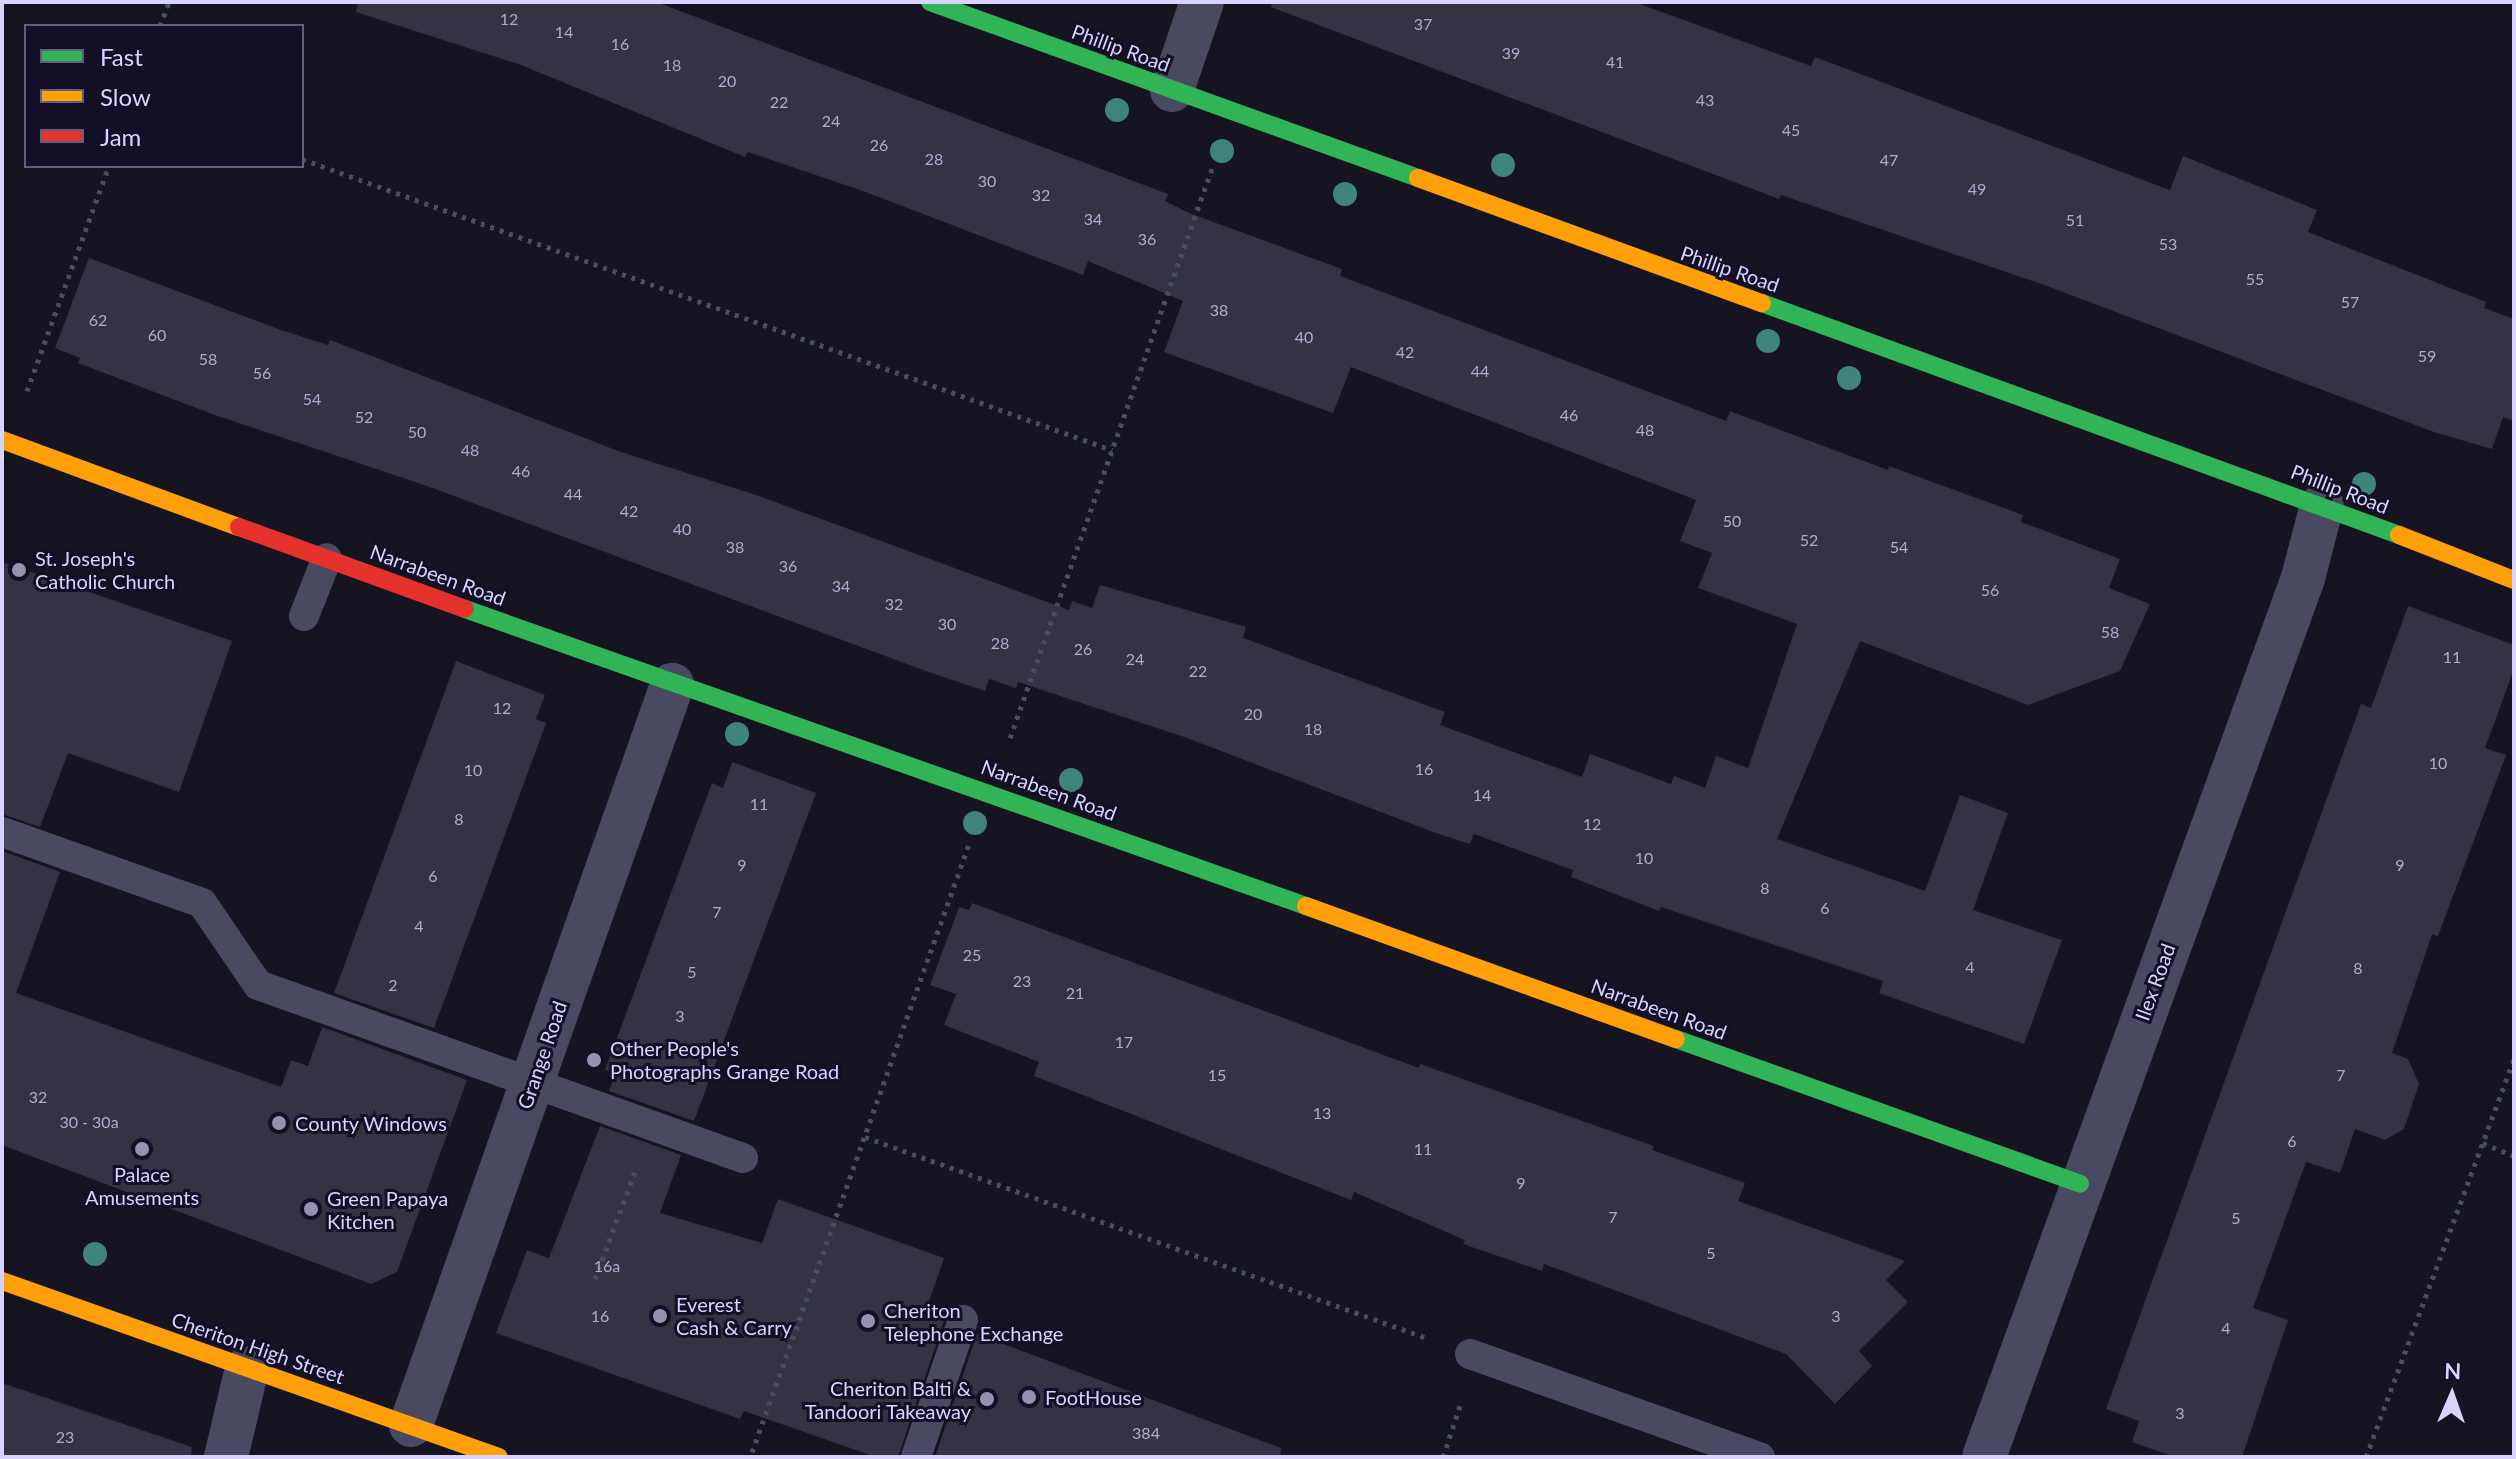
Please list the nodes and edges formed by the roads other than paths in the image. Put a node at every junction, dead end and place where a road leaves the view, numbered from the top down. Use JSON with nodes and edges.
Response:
{"nodes":[{"id":1,"x":930,"y":2,"type":"edge"},
{"id":2,"x":1202,"y":2,"type":"edge"},
{"id":3,"x":1172,"y":90,"type":"junction"},
{"id":4,"x":2,"y":440,"type":"edge"},
{"id":5,"x":2322,"y":505,"type":"junction"},
{"id":6,"x":327,"y":558,"type":"junction"},
{"id":7,"x":2514,"y":580,"type":"edge"},
{"id":8,"x":304,"y":616,"type":"dead end"},
{"id":9,"x":672,"y":685,"type":"junction"},
{"id":10,"x":2,"y":832,"type":"edge"},
{"id":11,"x":531,"y":1084,"type":"junction"},
{"id":12,"x":743,"y":1158,"type":"dead end"},
{"id":13,"x":2080,"y":1184,"type":"junction"},
{"id":14,"x":2,"y":1281,"type":"edge"},
{"id":15,"x":963,"y":1320,"type":"dead end"},
{"id":16,"x":1470,"y":1354,"type":"road end"},
{"id":17,"x":247,"y":1368,"type":"junction"},
{"id":18,"x":411,"y":1425,"type":"junction"},
{"id":19,"x":226,"y":1457,"type":"edge"},
{"id":20,"x":499,"y":1457,"type":"edge"},
{"id":21,"x":916,"y":1457,"type":"edge"},
{"id":22,"x":1760,"y":1457,"type":"edge"},
{"id":23,"x":1984,"y":1457,"type":"edge"}],
"edges":[{"from":1,"to":3,"type":"street","name":"Phillip Road"},
{"from":2,"to":3,"type":"street"},
{"from":3,"to":5,"type":"street","name":"Phillip Road"},
{"from":4,"to":6,"type":"street","name":"Narrabeen Road"},
{"from":5,"to":7,"type":"street","name":"Phillip Road"},
{"from":5,"to":13,"type":"street","name":"Ilex Road"},
{"from":6,"to":8,"type":"lane"},
{"from":6,"to":9,"type":"street","name":"Narrabeen Road"},
{"from":9,"to":11,"type":"street","name":"Grange Road"},
{"from":9,"to":13,"type":"street","name":"Narrabeen Road"},
{"from":10,"to":11,"type":"lane"},
{"from":11,"to":12,"type":"lane"},
{"from":11,"to":18,"type":"street","name":"Grange Road"},
{"from":13,"to":23,"type":"street","name":"Ilex Road"},
{"from":14,"to":17,"type":"street","name":"Cheriton High Street"},
{"from":15,"to":21,"type":"lane"},
{"from":16,"to":22,"type":"lane"},
{"from":17,"to":18,"type":"street","name":"Cheriton High Street"},
{"from":17,"to":19,"type":"street"},
{"from":18,"to":20,"type":"street","name":"Cheriton High Street"}]}
